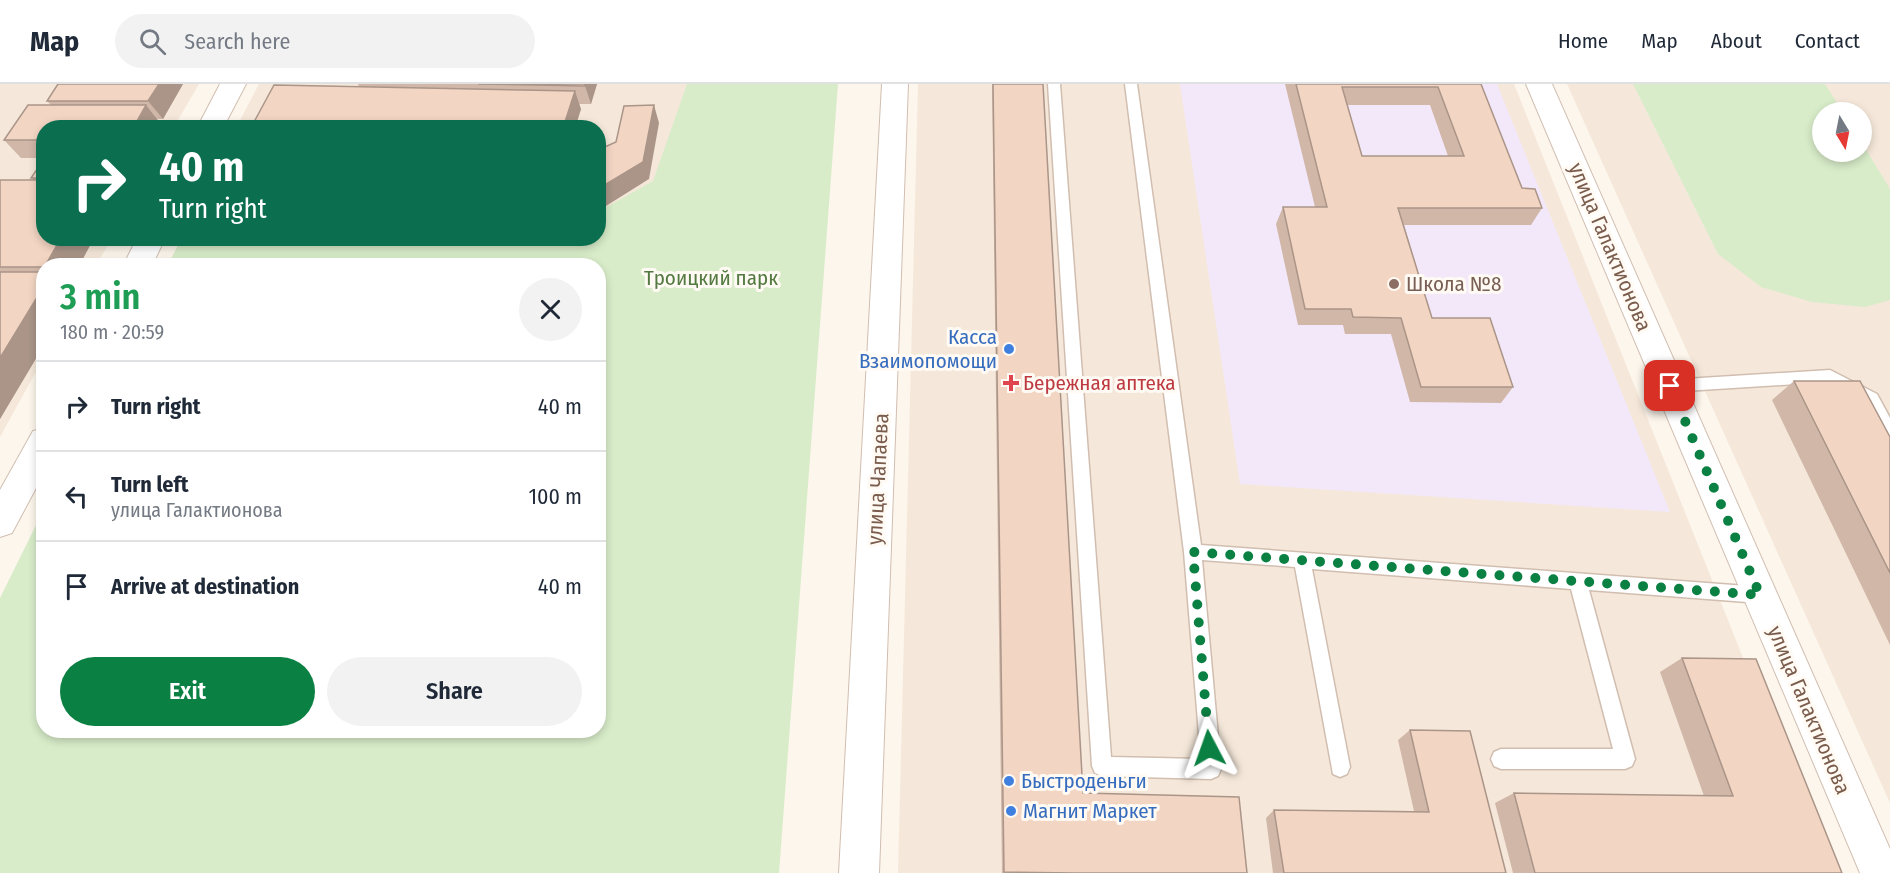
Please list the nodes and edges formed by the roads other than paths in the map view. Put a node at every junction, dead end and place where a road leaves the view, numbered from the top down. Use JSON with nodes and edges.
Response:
{"nodes":[{"id":1,"x":233,"y":84,"type":"edge"},
{"id":2,"x":895,"y":84,"type":"edge"},
{"id":3,"x":1054,"y":84,"type":"edge"},
{"id":4,"x":1131,"y":84,"type":"edge"},
{"id":5,"x":1539,"y":84,"type":"edge"},
{"id":6,"x":214,"y":120,"type":"edge"},
{"id":7,"x":1670,"y":386,"type":"junction"},
{"id":8,"x":1890,"y":433,"type":"edge"},
{"id":9,"x":36,"y":456,"type":"edge"},
{"id":10,"x":0,"y":522,"type":"edge"},
{"id":11,"x":1193,"y":552,"type":"junction"},
{"id":12,"x":1302,"y":561,"type":"junction"},
{"id":13,"x":1578,"y":581,"type":"junction"},
{"id":14,"x":1760,"y":595,"type":"junction"},
{"id":15,"x":1501,"y":759,"type":"dead end"},
{"id":16,"x":1340,"y":767,"type":"dead end"},
{"id":17,"x":859,"y":873,"type":"edge"},
{"id":18,"x":1880,"y":873,"type":"edge"}],
"edges":[{"from":1,"to":6,"type":"street"},
{"from":2,"to":17,"type":"street","name":"улица Чапаева"},
{"from":3,"to":11,"type":"lane"},
{"from":4,"to":11,"type":"lane"},
{"from":5,"to":7,"type":"street","name":"улица Галактионова"},
{"from":7,"to":8,"type":"lane"},
{"from":7,"to":14,"type":"street","name":"улица Галактионова"},
{"from":9,"to":10,"type":"street"},
{"from":11,"to":12,"type":"lane"},
{"from":12,"to":13,"type":"lane"},
{"from":12,"to":16,"type":"lane"},
{"from":13,"to":14,"type":"lane"},
{"from":13,"to":15,"type":"lane"},
{"from":14,"to":18,"type":"street","name":"улица Галактионова"}]}
